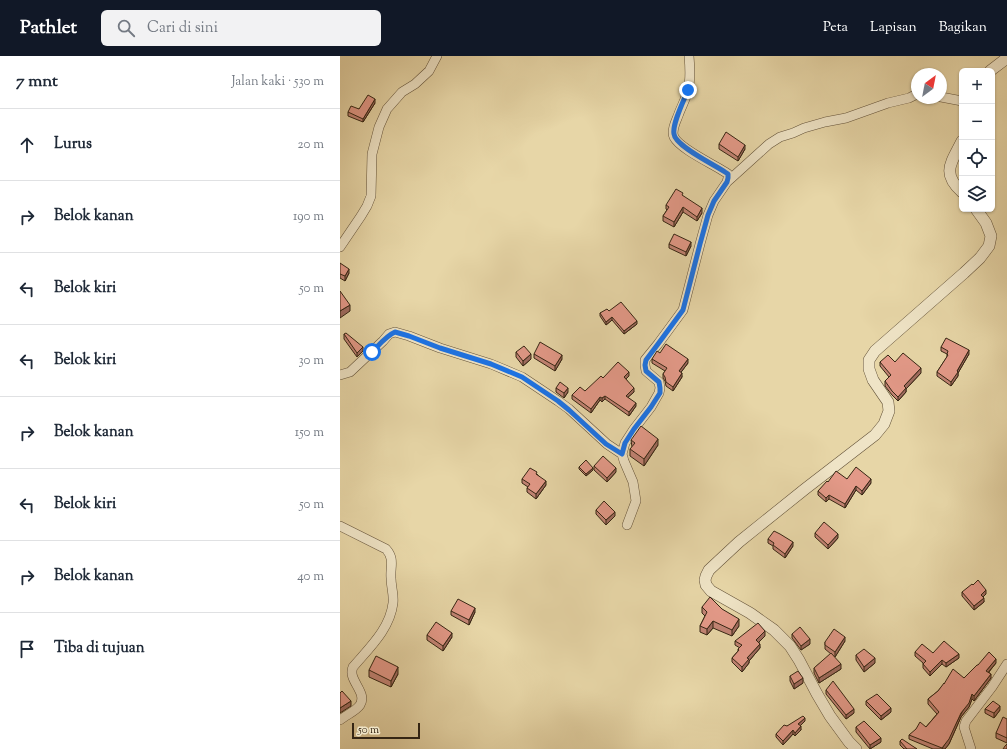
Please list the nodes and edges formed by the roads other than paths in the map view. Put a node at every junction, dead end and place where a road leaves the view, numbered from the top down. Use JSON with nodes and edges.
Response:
{"nodes":[{"id":1,"x":437,"y":56,"type":"edge"},
{"id":2,"x":690,"y":56,"type":"edge"},
{"id":3,"x":1007,"y":58,"type":"edge"},
{"id":4,"x":994,"y":68,"type":"edge"},
{"id":5,"x":911,"y":97,"type":"edge"},
{"id":6,"x":947,"y":98,"type":"edge"},
{"id":7,"x":959,"y":100,"type":"edge"},
{"id":8,"x":959,"y":148,"type":"edge"},
{"id":9,"x":727,"y":182,"type":"junction"},
{"id":10,"x":959,"y":189,"type":"edge"},
{"id":11,"x":978,"y":212,"type":"edge"},
{"id":12,"x":340,"y":247,"type":"edge"},
{"id":13,"x":340,"y":375,"type":"edge"},
{"id":14,"x":622,"y":454,"type":"junction"},
{"id":15,"x":627,"y":525,"type":"dead end"},
{"id":16,"x":340,"y":526,"type":"edge"},
{"id":17,"x":1007,"y":664,"type":"edge"},
{"id":18,"x":340,"y":720,"type":"edge"},
{"id":19,"x":856,"y":749,"type":"edge"},
{"id":20,"x":971,"y":749,"type":"edge"}],
"edges":[{"from":1,"to":12,"type":"street"},
{"from":2,"to":9,"type":"street"},
{"from":3,"to":4,"type":"street"},
{"from":5,"to":9,"type":"street"},
{"from":6,"to":7,"type":"street"},
{"from":8,"to":10,"type":"street"},
{"from":9,"to":14,"type":"street"},
{"from":11,"to":19,"type":"street"},
{"from":13,"to":14,"type":"street"},
{"from":14,"to":15,"type":"street"},
{"from":16,"to":18,"type":"street"},
{"from":17,"to":20,"type":"street"}]}
